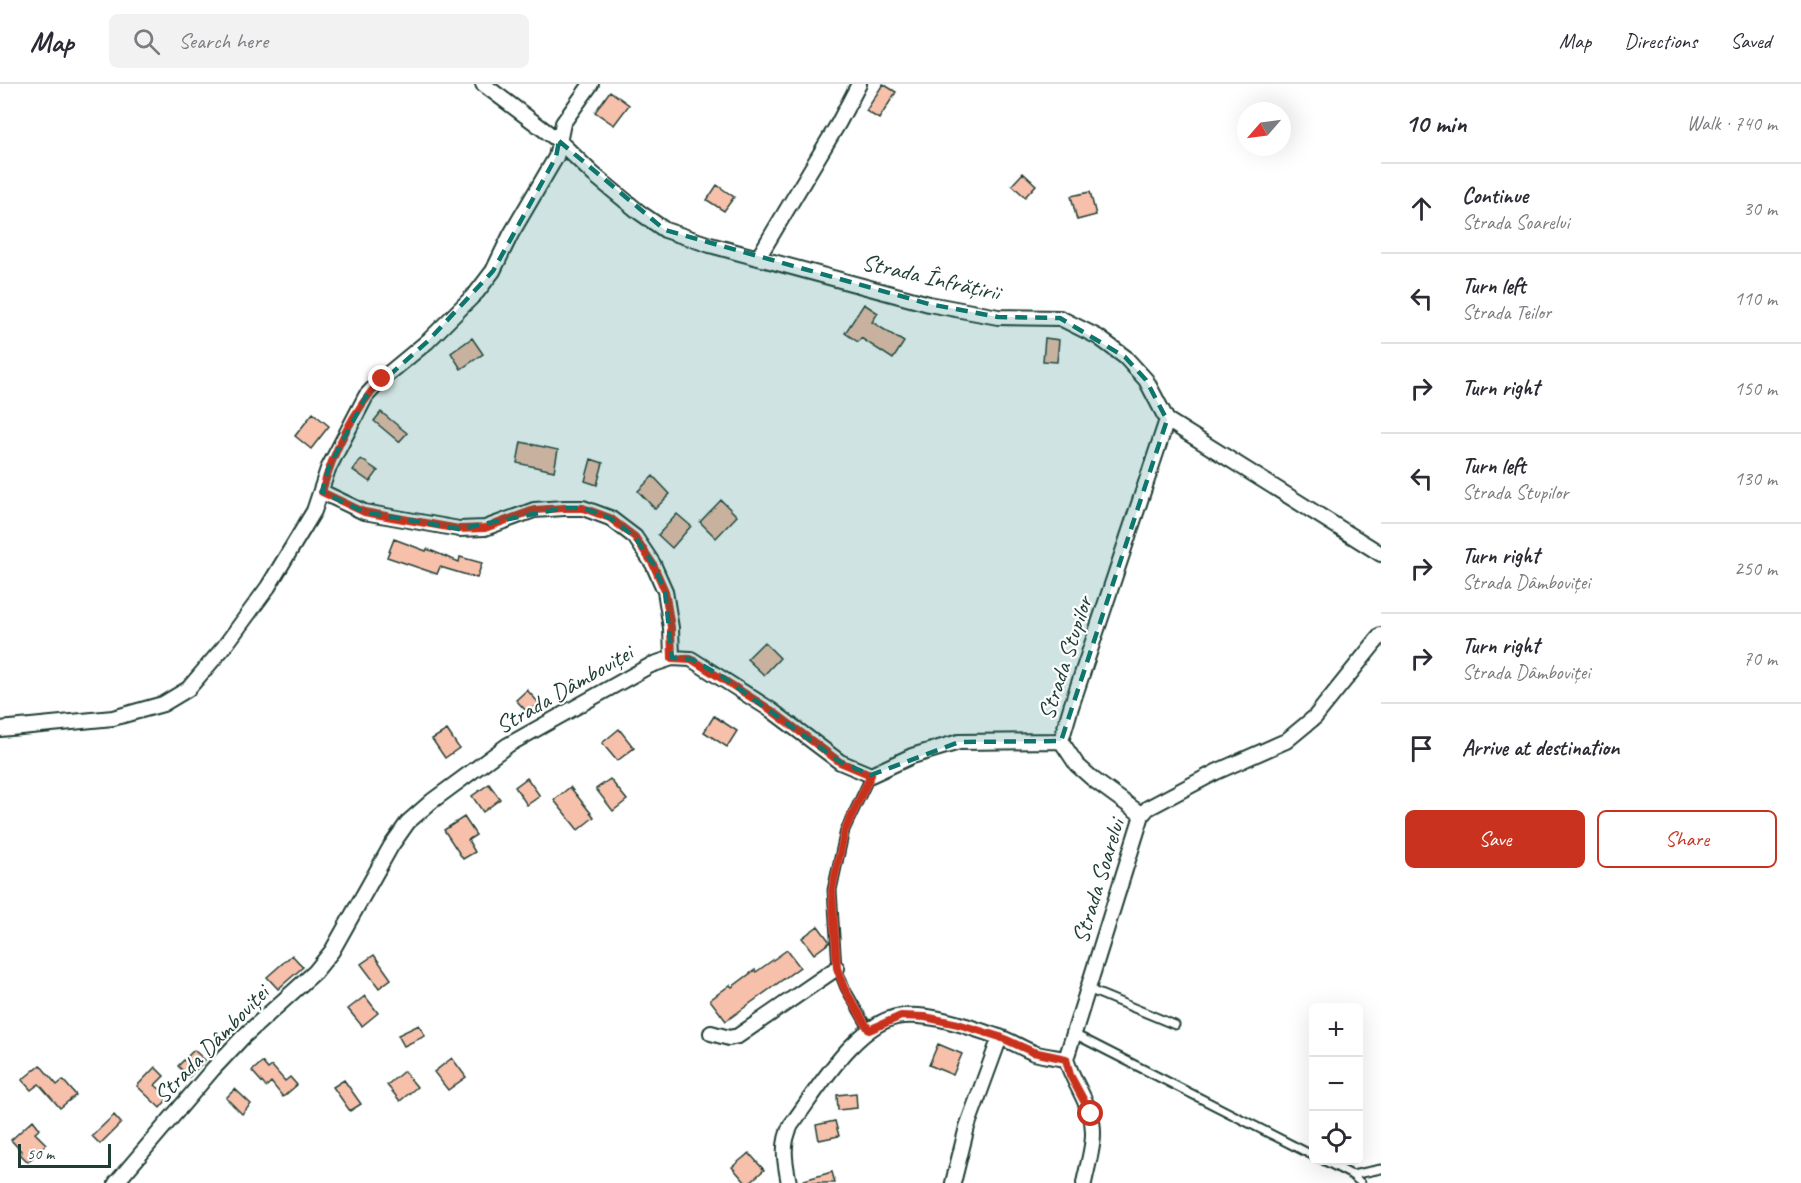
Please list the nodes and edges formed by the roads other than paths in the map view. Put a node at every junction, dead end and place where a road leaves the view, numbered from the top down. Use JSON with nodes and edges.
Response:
{"nodes":[{"id":1,"x":483,"y":84,"type":"edge"},
{"id":2,"x":591,"y":84,"type":"edge"},
{"id":3,"x":859,"y":84,"type":"edge"},
{"id":4,"x":560,"y":141,"type":"junction"},
{"id":5,"x":758,"y":258,"type":"junction"},
{"id":6,"x":1167,"y":420,"type":"junction"},
{"id":7,"x":322,"y":492,"type":"junction"},
{"id":8,"x":1381,"y":554,"type":"edge"},
{"id":9,"x":1381,"y":635,"type":"edge"},
{"id":10,"x":672,"y":658,"type":"junction"},
{"id":11,"x":0,"y":729,"type":"edge"},
{"id":12,"x":1061,"y":741,"type":"junction"},
{"id":13,"x":871,"y":775,"type":"junction"},
{"id":14,"x":1142,"y":815,"type":"junction"},
{"id":15,"x":837,"y":968,"type":"junction"},
{"id":16,"x":1088,"y":989,"type":"junction"},
{"id":17,"x":1175,"y":1025,"type":"dead end"},
{"id":18,"x":869,"y":1030,"type":"junction"},
{"id":19,"x":711,"y":1033,"type":"dead end"},
{"id":20,"x":1074,"y":1034,"type":"junction"},
{"id":21,"x":1000,"y":1037,"type":"junction"},
{"id":22,"x":1066,"y":1059,"type":"junction"},
{"id":23,"x":1309,"y":1153,"type":"edge"},
{"id":24,"x":1331,"y":1165,"type":"edge"},
{"id":25,"x":1381,"y":1169,"type":"edge"},
{"id":26,"x":1352,"y":1175,"type":"junction"},
{"id":27,"x":116,"y":1183,"type":"edge"},
{"id":28,"x":789,"y":1183,"type":"edge"},
{"id":29,"x":953,"y":1183,"type":"edge"},
{"id":30,"x":1084,"y":1183,"type":"edge"},
{"id":31,"x":1361,"y":1183,"type":"edge"}],
"edges":[{"from":1,"to":4,"type":"street","name":"Strada Înfrățirii"},
{"from":2,"to":4,"type":"street"},
{"from":3,"to":5,"type":"street"},
{"from":4,"to":5,"type":"street","name":"Strada Înfrățirii"},
{"from":4,"to":7,"type":"street"},
{"from":5,"to":6,"type":"street","name":"Strada Înfrățirii"},
{"from":6,"to":8,"type":"street"},
{"from":6,"to":12,"type":"street","name":"Strada Stupilor"},
{"from":7,"to":10,"type":"street","name":"Strada Dâmboviței"},
{"from":7,"to":11,"type":"street"},
{"from":9,"to":14,"type":"street","name":"Strada Soarelui"},
{"from":10,"to":13,"type":"street"},
{"from":10,"to":27,"type":"street","name":"Strada Dâmboviței"},
{"from":12,"to":13,"type":"street","name":"Strada Stupilor"},
{"from":12,"to":14,"type":"street"},
{"from":13,"to":15,"type":"lane"},
{"from":14,"to":16,"type":"street","name":"Strada Soarelui"},
{"from":15,"to":18,"type":"lane"},
{"from":15,"to":19,"type":"street"},
{"from":16,"to":17,"type":"lane"},
{"from":16,"to":20,"type":"street","name":"Strada Soarelui"},
{"from":18,"to":21,"type":"street"},
{"from":18,"to":28,"type":"street"},
{"from":20,"to":22,"type":"street","name":"Strada Soarelui"},
{"from":20,"to":23,"type":"lane"},
{"from":21,"to":22,"type":"street"},
{"from":21,"to":29,"type":"street"},
{"from":22,"to":30,"type":"street"},
{"from":24,"to":26,"type":"lane"},
{"from":25,"to":26,"type":"lane"},
{"from":26,"to":31,"type":"lane"}]}
